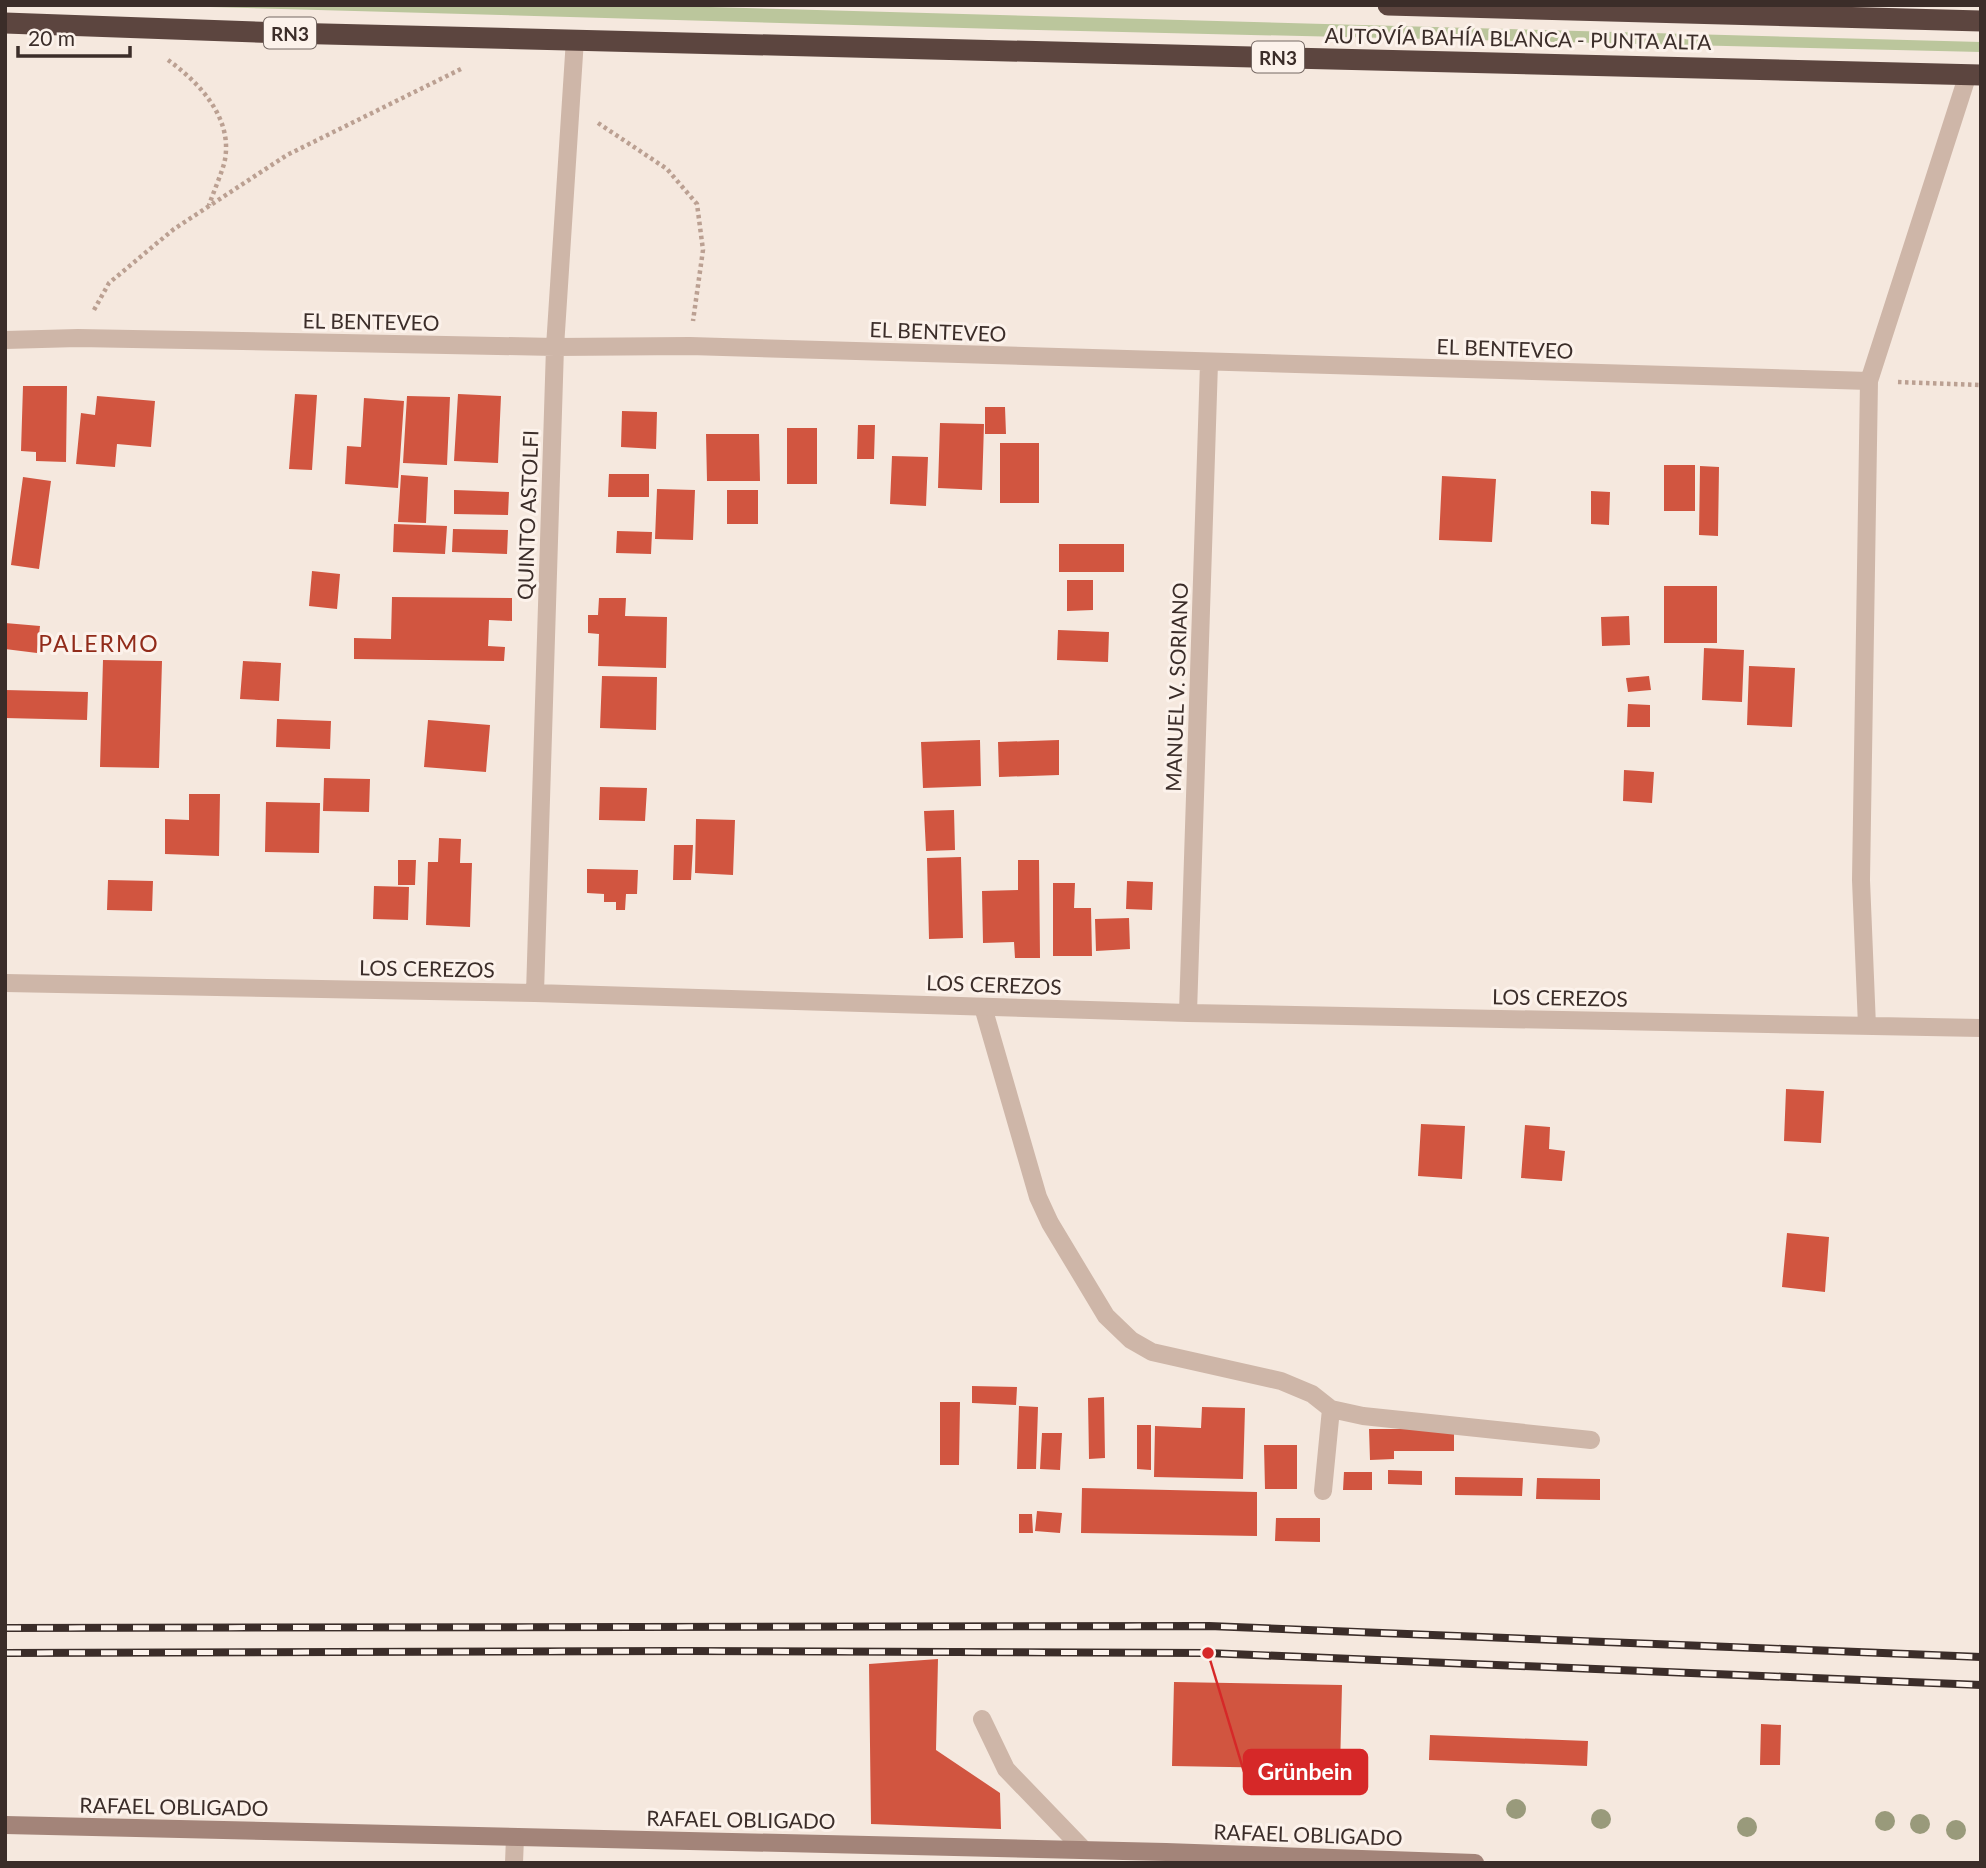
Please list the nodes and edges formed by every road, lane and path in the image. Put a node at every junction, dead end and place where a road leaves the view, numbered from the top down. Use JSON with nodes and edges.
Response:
{"nodes":[{"id":1,"x":1388,"y":5,"type":"edge"},
{"id":2,"x":1981,"y":21,"type":"edge"},
{"id":3,"x":5,"y":23,"type":"edge"},
{"id":4,"x":575,"y":39,"type":"junction"},
{"id":5,"x":163,"y":57,"type":"dead end"},
{"id":6,"x":465,"y":67,"type":"dead end"},
{"id":7,"x":1974,"y":74,"type":"edge"},
{"id":8,"x":570,"y":105,"type":"junction"},
{"id":9,"x":208,"y":206,"type":"junction"},
{"id":10,"x":78,"y":338,"type":"junction"},
{"id":11,"x":5,"y":340,"type":"edge"},
{"id":12,"x":555,"y":346,"type":"junction"},
{"id":13,"x":690,"y":346,"type":"junction"},
{"id":14,"x":1209,"y":363,"type":"junction"},
{"id":15,"x":1869,"y":381,"type":"junction"},
{"id":16,"x":1981,"y":385,"type":"edge"},
{"id":17,"x":5,"y":983,"type":"edge"},
{"id":18,"x":535,"y":993,"type":"junction"},
{"id":19,"x":983,"y":1007,"type":"junction"},
{"id":20,"x":1188,"y":1013,"type":"junction"},
{"id":21,"x":1867,"y":1026,"type":"junction"},
{"id":22,"x":1981,"y":1028,"type":"edge"},
{"id":23,"x":1331,"y":1409,"type":"junction"},
{"id":24,"x":1591,"y":1440,"type":"dead end"},
{"id":25,"x":1323,"y":1491,"type":"dead end"},
{"id":26,"x":982,"y":1719,"type":"dead end"},
{"id":27,"x":5,"y":1825,"type":"edge"},
{"id":28,"x":514,"y":1837,"type":"junction"},
{"id":29,"x":1084,"y":1850,"type":"junction"},
{"id":30,"x":1166,"y":1857,"type":"edge"},
{"id":31,"x":514,"y":1863,"type":"edge"},
{"id":32,"x":1475,"y":1863,"type":"edge"}],
"edges":[{"from":1,"to":2,"type":"highway","name":"AUTOVÍA BAHÍA BLANCA - PUNTA ALTA"},
{"from":3,"to":4,"type":"highway","name":"AUTOVÍA BAHÍA BLANCA - PUNTA ALTA","number":"RN3"},
{"from":4,"to":7,"type":"highway","name":"AUTOVÍA BAHÍA BLANCA - PUNTA ALTA","number":"RN3"},
{"from":4,"to":8,"type":"street","name":"QUINTO ASTOLFI"},
{"from":5,"to":9,"type":"path"},
{"from":6,"to":9,"type":"path"},
{"from":7,"to":15,"type":"street"},
{"from":8,"to":12,"type":"street","name":"QUINTO ASTOLFI"},
{"from":8,"to":13,"type":"path"},
{"from":9,"to":10,"type":"path"},
{"from":10,"to":11,"type":"street","name":"EL BENTEVEO"},
{"from":10,"to":12,"type":"street","name":"EL BENTEVEO"},
{"from":12,"to":13,"type":"street","name":"EL BENTEVEO"},
{"from":12,"to":18,"type":"street","name":"QUINTO ASTOLFI"},
{"from":13,"to":14,"type":"street","name":"EL BENTEVEO"},
{"from":14,"to":15,"type":"street","name":"EL BENTEVEO"},
{"from":14,"to":20,"type":"street","name":"MANUEL V. SORIANO"},
{"from":15,"to":16,"type":"path"},
{"from":15,"to":21,"type":"street"},
{"from":17,"to":18,"type":"street","name":"LOS CEREZOS"},
{"from":18,"to":19,"type":"street","name":"LOS CEREZOS"},
{"from":19,"to":20,"type":"street","name":"LOS CEREZOS"},
{"from":19,"to":23,"type":"street"},
{"from":20,"to":21,"type":"street","name":"LOS CEREZOS"},
{"from":21,"to":22,"type":"street","name":"LOS CEREZOS"},
{"from":23,"to":24,"type":"street"},
{"from":23,"to":25,"type":"street"},
{"from":26,"to":29,"type":"street"},
{"from":27,"to":28,"type":"street","name":"RAFAEL OBLIGADO"},
{"from":28,"to":29,"type":"street","name":"RAFAEL OBLIGADO"},
{"from":28,"to":31,"type":"street"},
{"from":29,"to":30,"type":"street","name":"RAFAEL OBLIGADO"},
{"from":30,"to":32,"type":"street","name":"RAFAEL OBLIGADO"}]}
